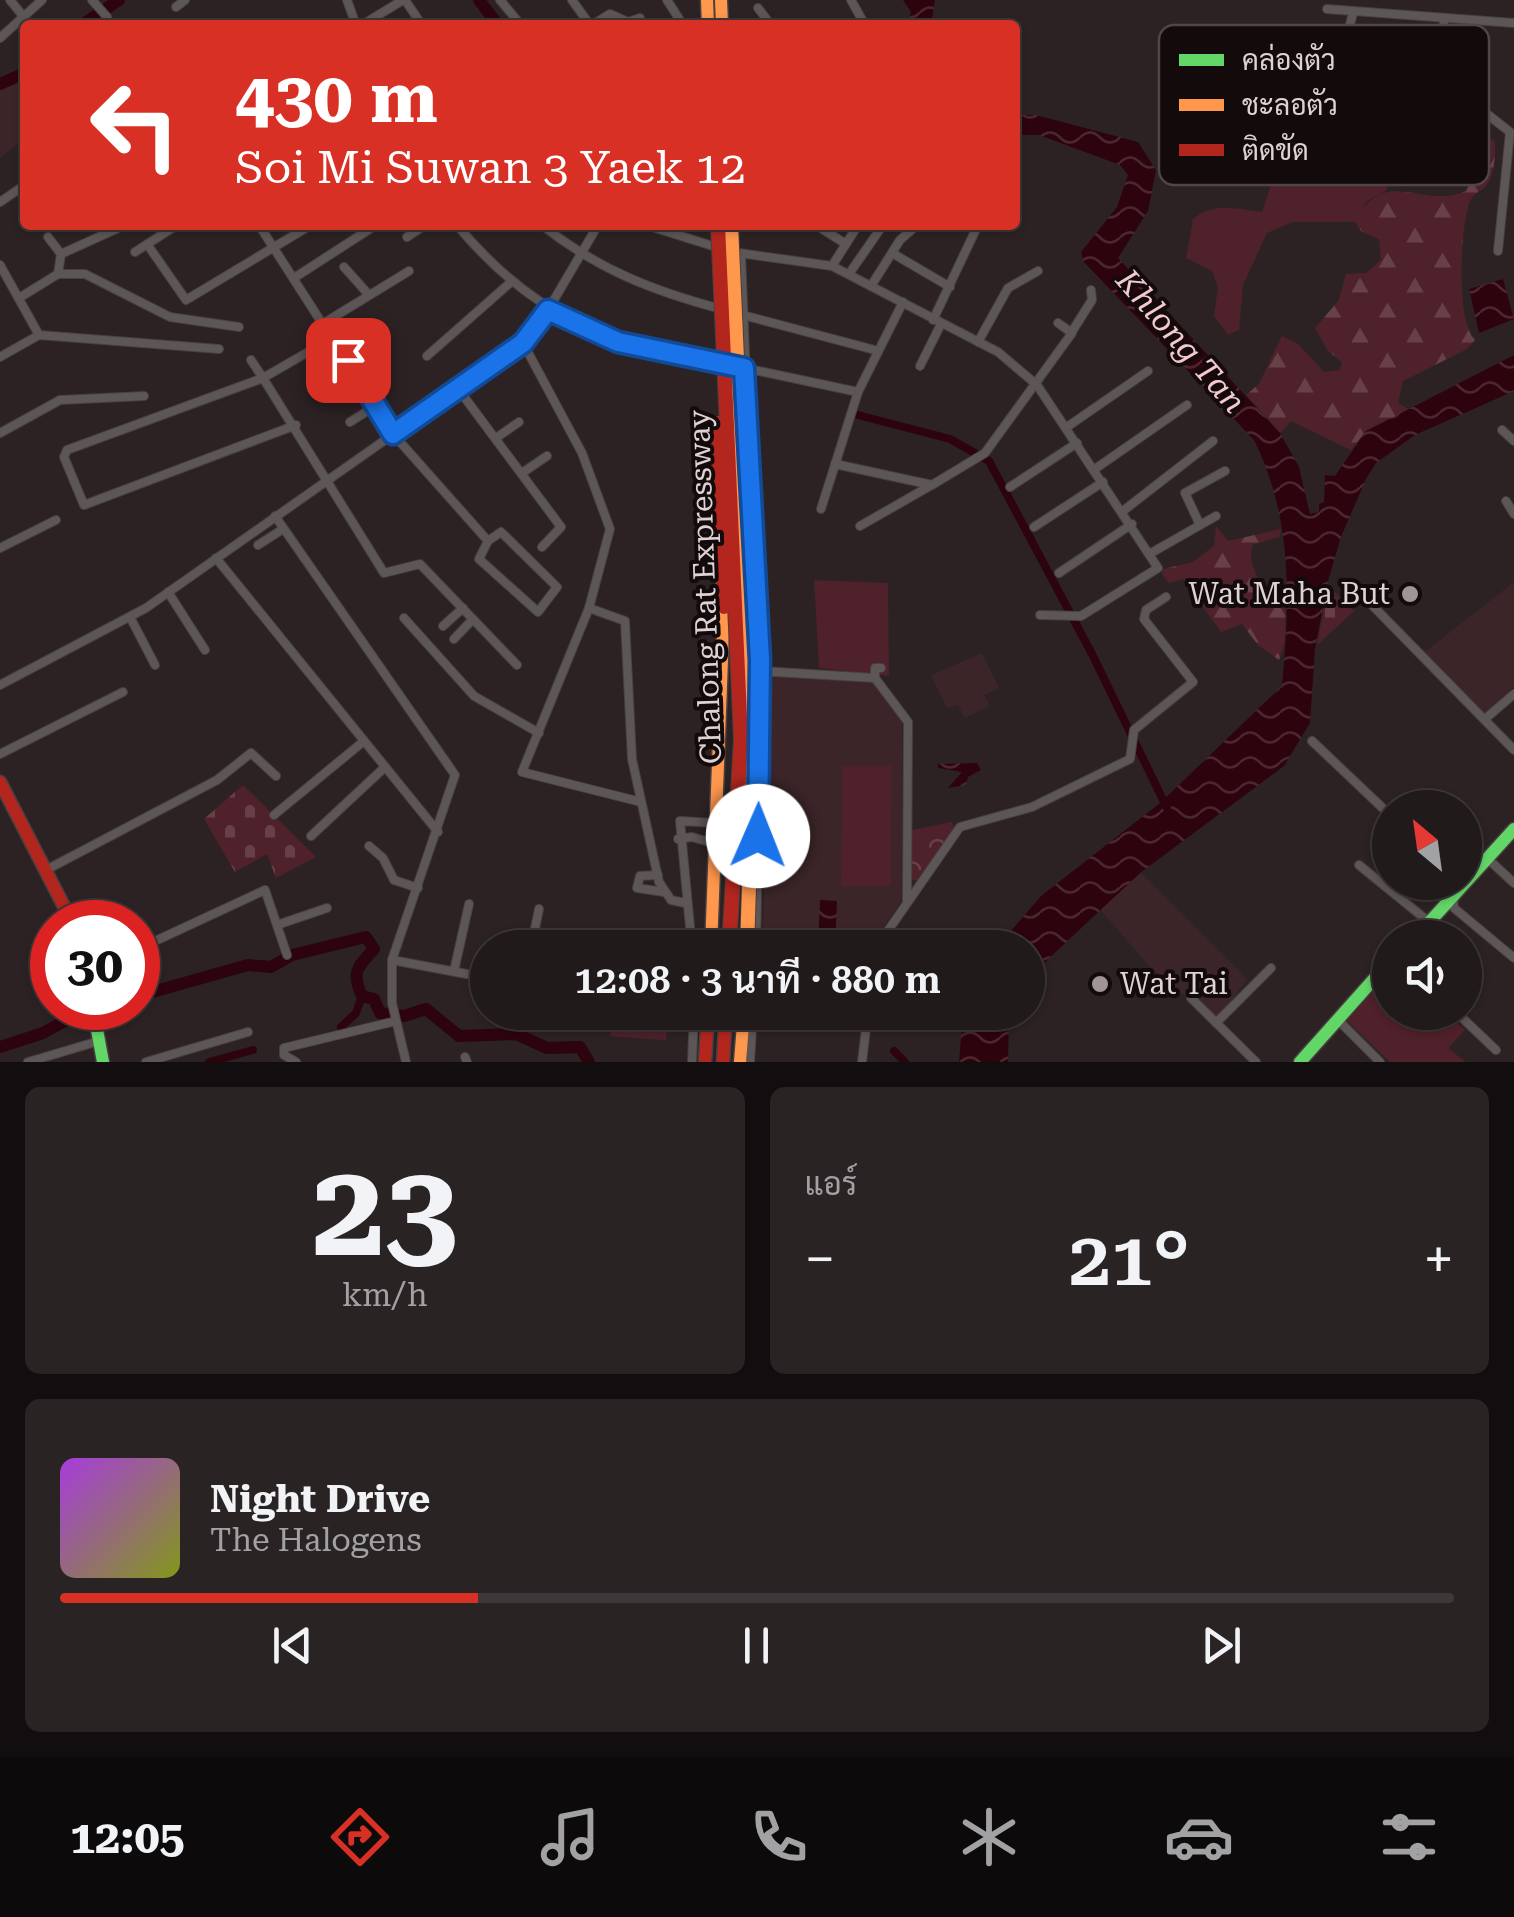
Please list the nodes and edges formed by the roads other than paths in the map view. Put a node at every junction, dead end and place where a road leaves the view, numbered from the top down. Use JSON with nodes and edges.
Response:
{"nodes":[{"id":1,"x":10,"y":0,"type":"edge"},
{"id":2,"x":42,"y":0,"type":"edge"},
{"id":3,"x":185,"y":0,"type":"edge"},
{"id":4,"x":404,"y":0,"type":"edge"},
{"id":5,"x":500,"y":0,"type":"edge"},
{"id":6,"x":572,"y":0,"type":"edge"},
{"id":7,"x":94,"y":3,"type":"edge"},
{"id":8,"x":176,"y":8,"type":"dead end"},
{"id":9,"x":758,"y":8,"type":"dead end"},
{"id":10,"x":1327,"y":9,"type":"dead end"},
{"id":11,"x":1353,"y":12,"type":"junction"},
{"id":12,"x":23,"y":16,"type":"junction"},
{"id":13,"x":106,"y":16,"type":"dead end"},
{"id":14,"x":640,"y":18,"type":"dead end"},
{"id":15,"x":368,"y":20,"type":"edge"},
{"id":16,"x":517,"y":20,"type":"edge"},
{"id":17,"x":587,"y":20,"type":"edge"},
{"id":18,"x":600,"y":20,"type":"edge"},
{"id":19,"x":624,"y":20,"type":"edge"},
{"id":20,"x":634,"y":20,"type":"edge"},
{"id":21,"x":767,"y":20,"type":"edge"},
{"id":22,"x":1444,"y":20,"type":"junction"},
{"id":23,"x":1514,"y":23,"type":"edge"},
{"id":24,"x":1350,"y":25,"type":"edge"},
{"id":25,"x":1444,"y":25,"type":"edge"},
{"id":26,"x":0,"y":38,"type":"edge"},
{"id":27,"x":1489,"y":116,"type":"edge"},
{"id":28,"x":114,"y":230,"type":"edge"},
{"id":29,"x":169,"y":230,"type":"edge"},
{"id":30,"x":263,"y":230,"type":"edge"},
{"id":31,"x":303,"y":230,"type":"edge"},
{"id":32,"x":368,"y":230,"type":"edge"},
{"id":33,"x":418,"y":230,"type":"edge"},
{"id":34,"x":462,"y":230,"type":"edge"},
{"id":35,"x":548,"y":230,"type":"edge"},
{"id":36,"x":595,"y":230,"type":"edge"},
{"id":37,"x":662,"y":230,"type":"edge"},
{"id":38,"x":718,"y":230,"type":"edge"},
{"id":39,"x":731,"y":230,"type":"edge"},
{"id":40,"x":824,"y":230,"type":"edge"},
{"id":41,"x":855,"y":230,"type":"edge"},
{"id":42,"x":879,"y":230,"type":"edge"},
{"id":43,"x":913,"y":230,"type":"edge"},
{"id":44,"x":976,"y":230,"type":"edge"},
{"id":45,"x":48,"y":237,"type":"dead end"},
{"id":46,"x":407,"y":237,"type":"dead end"},
{"id":47,"x":147,"y":244,"type":"junction"},
{"id":48,"x":846,"y":244,"type":"junction"},
{"id":49,"x":274,"y":248,"type":"junction"},
{"id":50,"x":1498,"y":251,"type":"dead end"},
{"id":51,"x":134,"y":252,"type":"dead end"},
{"id":52,"x":892,"y":253,"type":"junction"},
{"id":53,"x":61,"y":254,"type":"junction"},
{"id":54,"x":579,"y":254,"type":"junction"},
{"id":55,"x":741,"y":254,"type":"junction"},
{"id":56,"x":0,"y":265,"type":"edge"},
{"id":57,"x":832,"y":266,"type":"junction"},
{"id":58,"x":344,"y":267,"type":"dead end"},
{"id":59,"x":409,"y":271,"type":"dead end"},
{"id":60,"x":1038,"y":271,"type":"dead end"},
{"id":61,"x":58,"y":274,"type":"junction"},
{"id":62,"x":848,"y":274,"type":"junction"},
{"id":63,"x":294,"y":278,"type":"junction"},
{"id":64,"x":511,"y":282,"type":"junction"},
{"id":65,"x":870,"y":286,"type":"junction"},
{"id":66,"x":950,"y":287,"type":"junction"},
{"id":67,"x":1091,"y":290,"type":"dead end"},
{"id":68,"x":369,"y":295,"type":"junction"},
{"id":69,"x":19,"y":298,"type":"junction"},
{"id":70,"x":903,"y":302,"type":"junction"},
{"id":71,"x":722,"y":307,"type":"junction"},
{"id":72,"x":548,"y":310,"type":"junction"},
{"id":73,"x":744,"y":315,"type":"junction"},
{"id":74,"x":937,"y":322,"type":"junction"},
{"id":75,"x":1058,"y":322,"type":"dead end"},
{"id":76,"x":324,"y":323,"type":"junction"},
{"id":77,"x":239,"y":327,"type":"dead end"},
{"id":78,"x":1073,"y":330,"type":"junction"},
{"id":79,"x":39,"y":335,"type":"junction"},
{"id":80,"x":334,"y":338,"type":"junction"},
{"id":81,"x":978,"y":342,"type":"junction"},
{"id":82,"x":523,"y":343,"type":"junction"},
{"id":83,"x":219,"y":349,"type":"dead end"},
{"id":84,"x":876,"y":350,"type":"junction"},
{"id":85,"x":427,"y":356,"type":"dead end"},
{"id":86,"x":0,"y":357,"type":"edge"},
{"id":87,"x":251,"y":360,"type":"dead end"},
{"id":88,"x":920,"y":366,"type":"dead end"},
{"id":89,"x":744,"y":368,"type":"junction"},
{"id":90,"x":1148,"y":371,"type":"dead end"},
{"id":91,"x":264,"y":378,"type":"junction"},
{"id":92,"x":1037,"y":385,"type":"junction"},
{"id":93,"x":459,"y":390,"type":"junction"},
{"id":94,"x":858,"y":392,"type":"junction"},
{"id":95,"x":144,"y":396,"type":"dead end"},
{"id":96,"x":1187,"y":404,"type":"dead end"},
{"id":97,"x":375,"y":406,"type":"junction"},
{"id":98,"x":0,"y":417,"type":"edge"},
{"id":99,"x":350,"y":422,"type":"dead end"},
{"id":100,"x":519,"y":422,"type":"dead end"},
{"id":101,"x":296,"y":424,"type":"junction"},
{"id":102,"x":1066,"y":427,"type":"junction"},
{"id":103,"x":1502,"y":430,"type":"dead end"},
{"id":104,"x":4,"y":431,"type":"edge"},
{"id":105,"x":393,"y":434,"type":"junction"},
{"id":106,"x":496,"y":438,"type":"junction"},
{"id":107,"x":1213,"y":441,"type":"dead end"},
{"id":108,"x":1514,"y":441,"type":"edge"},
{"id":109,"x":1078,"y":443,"type":"junction"},
{"id":110,"x":547,"y":456,"type":"dead end"},
{"id":111,"x":835,"y":464,"type":"junction"},
{"id":112,"x":1095,"y":470,"type":"junction"},
{"id":113,"x":1225,"y":471,"type":"dead end"},
{"id":114,"x":522,"y":473,"type":"junction"},
{"id":115,"x":328,"y":478,"type":"junction"},
{"id":116,"x":1103,"y":482,"type":"junction"},
{"id":117,"x":932,"y":485,"type":"junction"},
{"id":118,"x":1010,"y":486,"type":"dead end"},
{"id":119,"x":1506,"y":501,"type":"dead end"},
{"id":120,"x":822,"y":509,"type":"dead end"},
{"id":121,"x":1123,"y":511,"type":"junction"},
{"id":122,"x":1514,"y":514,"type":"edge"},
{"id":123,"x":275,"y":516,"type":"junction"},
{"id":124,"x":1216,"y":516,"type":"dead end"},
{"id":125,"x":56,"y":520,"type":"dead end"},
{"id":126,"x":1132,"y":524,"type":"junction"},
{"id":127,"x":860,"y":526,"type":"dead end"},
{"id":128,"x":1200,"y":526,"type":"junction"},
{"id":129,"x":1034,"y":528,"type":"dead end"},
{"id":130,"x":283,"y":529,"type":"junction"},
{"id":131,"x":488,"y":541,"type":"junction"},
{"id":132,"x":258,"y":545,"type":"dead end"},
{"id":133,"x":542,"y":547,"type":"dead end"},
{"id":134,"x":0,"y":548,"type":"edge"},
{"id":135,"x":1151,"y":554,"type":"junction"},
{"id":136,"x":216,"y":558,"type":"junction"},
{"id":137,"x":1059,"y":572,"type":"dead end"},
{"id":138,"x":168,"y":592,"type":"junction"},
{"id":139,"x":1166,"y":596,"type":"dead end"},
{"id":140,"x":1370,"y":603,"type":"dead end"},
{"id":141,"x":463,"y":608,"type":"junction"},
{"id":142,"x":589,"y":608,"type":"junction"},
{"id":143,"x":1040,"y":615,"type":"dead end"},
{"id":144,"x":130,"y":617,"type":"junction"},
{"id":145,"x":404,"y":618,"type":"dead end"},
{"id":146,"x":473,"y":619,"type":"junction"},
{"id":147,"x":443,"y":626,"type":"dead end"},
{"id":148,"x":454,"y":639,"type":"dead end"},
{"id":149,"x":205,"y":650,"type":"dead end"},
{"id":150,"x":155,"y":665,"type":"dead end"},
{"id":151,"x":517,"y":665,"type":"dead end"},
{"id":152,"x":760,"y":671,"type":"junction"},
{"id":153,"x":0,"y":685,"type":"edge"},
{"id":154,"x":123,"y":692,"type":"dead end"},
{"id":155,"x":1514,"y":694,"type":"edge"},
{"id":156,"x":1485,"y":720,"type":"junction"},
{"id":157,"x":540,"y":732,"type":"junction"},
{"id":158,"x":364,"y":741,"type":"junction"},
{"id":159,"x":1312,"y":741,"type":"dead end"},
{"id":160,"x":1514,"y":750,"type":"edge"},
{"id":161,"x":0,"y":754,"type":"edge"},
{"id":162,"x":385,"y":768,"type":"junction"},
{"id":163,"x":276,"y":776,"type":"dead end"},
{"id":164,"x":0,"y":782,"type":"edge"},
{"id":165,"x":1372,"y":798,"type":"edge"},
{"id":166,"x":641,"y":802,"type":"junction"},
{"id":167,"x":274,"y":815,"type":"dead end"},
{"id":168,"x":716,"y":823,"type":"junction"},
{"id":169,"x":1514,"y":829,"type":"edge"},
{"id":170,"x":438,"y":832,"type":"junction"},
{"id":171,"x":310,"y":836,"type":"dead end"},
{"id":172,"x":678,"y":839,"type":"junction"},
{"id":173,"x":1514,"y":839,"type":"edge"},
{"id":174,"x":716,"y":844,"type":"junction"},
{"id":175,"x":369,"y":846,"type":"dead end"},
{"id":176,"x":1490,"y":861,"type":"junction"},
{"id":177,"x":1359,"y":864,"type":"dead end"},
{"id":178,"x":1482,"y":869,"type":"edge"},
{"id":179,"x":46,"y":870,"type":"junction"},
{"id":180,"x":658,"y":875,"type":"junction"},
{"id":181,"x":1514,"y":884,"type":"edge"},
{"id":182,"x":418,"y":888,"type":"junction"},
{"id":183,"x":664,"y":892,"type":"junction"},
{"id":184,"x":61,"y":900,"type":"edge"},
{"id":185,"x":1451,"y":900,"type":"edge"},
{"id":186,"x":1451,"y":900,"type":"edge"},
{"id":187,"x":1461,"y":900,"type":"edge"},
{"id":188,"x":907,"y":902,"type":"junction"},
{"id":189,"x":685,"y":903,"type":"junction"},
{"id":190,"x":470,"y":904,"type":"dead end"},
{"id":191,"x":327,"y":908,"type":"dead end"},
{"id":192,"x":539,"y":909,"type":"dead end"},
{"id":193,"x":1426,"y":920,"type":"edge"},
{"id":194,"x":1433,"y":920,"type":"edge"},
{"id":195,"x":1434,"y":920,"type":"edge"},
{"id":196,"x":278,"y":925,"type":"junction"},
{"id":197,"x":535,"y":930,"type":"edge"},
{"id":198,"x":689,"y":930,"type":"edge"},
{"id":199,"x":712,"y":930,"type":"edge"},
{"id":200,"x":731,"y":930,"type":"edge"},
{"id":201,"x":748,"y":930,"type":"edge"},
{"id":202,"x":756,"y":930,"type":"edge"},
{"id":203,"x":888,"y":930,"type":"edge"},
{"id":204,"x":160,"y":938,"type":"edge"},
{"id":205,"x":287,"y":955,"type":"dead end"},
{"id":206,"x":1514,"y":958,"type":"edge"},
{"id":207,"x":392,"y":960,"type":"junction"},
{"id":208,"x":1271,"y":968,"type":"dead end"},
{"id":209,"x":454,"y":971,"type":"junction"},
{"id":210,"x":470,"y":974,"type":"edge"},
{"id":211,"x":1372,"y":984,"type":"edge"},
{"id":212,"x":1191,"y":998,"type":"dead end"},
{"id":213,"x":395,"y":1016,"type":"junction"},
{"id":214,"x":1339,"y":1021,"type":"junction"},
{"id":215,"x":1216,"y":1023,"type":"junction"},
{"id":216,"x":98,"y":1030,"type":"edge"},
{"id":217,"x":693,"y":1030,"type":"edge"},
{"id":218,"x":707,"y":1030,"type":"edge"},
{"id":219,"x":725,"y":1030,"type":"edge"},
{"id":220,"x":743,"y":1030,"type":"edge"},
{"id":221,"x":752,"y":1030,"type":"edge"},
{"id":222,"x":866,"y":1030,"type":"edge"},
{"id":223,"x":1475,"y":1030,"type":"edge"},
{"id":224,"x":248,"y":1032,"type":"dead end"},
{"id":225,"x":100,"y":1041,"type":"junction"},
{"id":226,"x":1496,"y":1050,"type":"dead end"},
{"id":227,"x":1307,"y":1058,"type":"edge"},
{"id":228,"x":28,"y":1062,"type":"edge"},
{"id":229,"x":103,"y":1062,"type":"edge"},
{"id":230,"x":146,"y":1062,"type":"edge"},
{"id":231,"x":296,"y":1062,"type":"edge"},
{"id":232,"x":406,"y":1062,"type":"edge"},
{"id":233,"x":692,"y":1062,"type":"edge"},
{"id":234,"x":706,"y":1062,"type":"edge"},
{"id":235,"x":722,"y":1062,"type":"edge"},
{"id":236,"x":740,"y":1062,"type":"edge"},
{"id":237,"x":750,"y":1062,"type":"edge"},
{"id":238,"x":862,"y":1062,"type":"edge"},
{"id":239,"x":1256,"y":1062,"type":"edge"},
{"id":240,"x":1380,"y":1062,"type":"edge"}],
"edges":[{"from":1,"to":12,"type":"street"},
{"from":2,"to":12,"type":"street"},
{"from":3,"to":8,"type":"street"},
{"from":4,"to":15,"type":"street"},
{"from":5,"to":16,"type":"street"},
{"from":6,"to":17,"type":"street"},
{"from":7,"to":13,"type":"street"},
{"from":9,"to":21,"type":"street"},
{"from":10,"to":11,"type":"street"},
{"from":11,"to":22,"type":"street"},
{"from":11,"to":24,"type":"street"},
{"from":12,"to":26,"type":"street"},
{"from":14,"to":20,"type":"street"},
{"from":18,"to":19,"type":"street"},
{"from":22,"to":23,"type":"street"},
{"from":22,"to":25,"type":"street"},
{"from":27,"to":50,"type":"street"},
{"from":28,"to":53,"type":"street"},
{"from":29,"to":47,"type":"street"},
{"from":30,"to":49,"type":"street"},
{"from":31,"to":49,"type":"street"},
{"from":32,"to":63,"type":"street"},
{"from":33,"to":46,"type":"street"},
{"from":34,"to":64,"type":"street"},
{"from":35,"to":54,"type":"street"},
{"from":36,"to":54,"type":"street"},
{"from":37,"to":55,"type":"street"},
{"from":38,"to":71,"type":"main road","name":"Chalong Rat Expressway","bridge":true},
{"from":39,"to":201,"type":"main road","name":"Chalong Rat Expressway","bridge":true},
{"from":40,"to":48,"type":"street"},
{"from":41,"to":48,"type":"street"},
{"from":42,"to":62,"type":"street"},
{"from":43,"to":52,"type":"street"},
{"from":44,"to":66,"type":"street"},
{"from":45,"to":53,"type":"street"},
{"from":47,"to":49,"type":"street"},
{"from":47,"to":51,"type":"street"},
{"from":48,"to":57,"type":"street"},
{"from":49,"to":63,"type":"street"},
{"from":52,"to":65,"type":"street"},
{"from":52,"to":66,"type":"street"},
{"from":53,"to":61,"type":"street"},
{"from":54,"to":72,"type":"street"},
{"from":54,"to":73,"type":"street"},
{"from":55,"to":57,"type":"street"},
{"from":55,"to":73,"type":"street"},
{"from":56,"to":69,"type":"street"},
{"from":57,"to":62,"type":"street"},
{"from":58,"to":68,"type":"street"},
{"from":59,"to":68,"type":"street"},
{"from":60,"to":81,"type":"street"},
{"from":61,"to":69,"type":"street"},
{"from":61,"to":77,"type":"street"},
{"from":62,"to":65,"type":"street"},
{"from":63,"to":76,"type":"street"},
{"from":64,"to":72,"type":"street"},
{"from":64,"to":85,"type":"street"},
{"from":65,"to":70,"type":"street"},
{"from":66,"to":74,"type":"street"},
{"from":67,"to":78,"type":"street"},
{"from":68,"to":76,"type":"street"},
{"from":69,"to":79,"type":"street"},
{"from":70,"to":74,"type":"street"},
{"from":70,"to":84,"type":"street"},
{"from":71,"to":168,"type":"main road","bridge":true},
{"from":71,"to":200,"type":"main road","name":"Chalong Rat Expressway","bridge":true},
{"from":72,"to":82,"type":"street"},
{"from":72,"to":89,"type":"street"},
{"from":73,"to":84,"type":"street"},
{"from":73,"to":89,"type":"street"},
{"from":74,"to":81,"type":"street"},
{"from":74,"to":88,"type":"street"},
{"from":75,"to":78,"type":"street"},
{"from":76,"to":80,"type":"street"},
{"from":78,"to":92,"type":"street"},
{"from":79,"to":83,"type":"street"},
{"from":79,"to":86,"type":"street"},
{"from":80,"to":91,"type":"street"},
{"from":80,"to":97,"type":"street"},
{"from":81,"to":92,"type":"street"},
{"from":82,"to":93,"type":"street"},
{"from":82,"to":142,"type":"street"},
{"from":84,"to":94,"type":"street"},
{"from":87,"to":91,"type":"street"},
{"from":89,"to":94,"type":"street"},
{"from":89,"to":152,"type":"street"},
{"from":90,"to":102,"type":"street"},
{"from":91,"to":101,"type":"street"},
{"from":91,"to":101,"type":"street"},
{"from":92,"to":102,"type":"street"},
{"from":92,"to":117,"type":"street"},
{"from":93,"to":105,"type":"street"},
{"from":93,"to":106,"type":"street"},
{"from":94,"to":111,"type":"street"},
{"from":95,"to":104,"type":"street"},
{"from":96,"to":112,"type":"street"},
{"from":97,"to":99,"type":"street"},
{"from":97,"to":105,"type":"street"},
{"from":98,"to":104,"type":"street"},
{"from":100,"to":106,"type":"street"},
{"from":101,"to":115,"type":"street"},
{"from":102,"to":109,"type":"street"},
{"from":103,"to":108,"type":"street"},
{"from":105,"to":115,"type":"street"},
{"from":105,"to":131,"type":"street"},
{"from":106,"to":114,"type":"street"},
{"from":107,"to":121,"type":"street"},
{"from":109,"to":112,"type":"street"},
{"from":109,"to":118,"type":"street"},
{"from":110,"to":114,"type":"street"},
{"from":111,"to":117,"type":"street"},
{"from":111,"to":120,"type":"street"},
{"from":112,"to":116,"type":"street"},
{"from":113,"to":128,"type":"street"},
{"from":114,"to":133,"type":"street"},
{"from":115,"to":123,"type":"street"},
{"from":115,"to":141,"type":"street"},
{"from":116,"to":121,"type":"street"},
{"from":116,"to":129,"type":"street"},
{"from":117,"to":127,"type":"street"},
{"from":119,"to":122,"type":"street"},
{"from":121,"to":126,"type":"street"},
{"from":123,"to":130,"type":"street"},
{"from":123,"to":136,"type":"street"},
{"from":124,"to":128,"type":"street"},
{"from":125,"to":134,"type":"street"},
{"from":126,"to":135,"type":"street"},
{"from":126,"to":137,"type":"street"},
{"from":128,"to":135,"type":"street"},
{"from":130,"to":132,"type":"street"},
{"from":130,"to":170,"type":"street"},
{"from":131,"to":131,"type":"street"},
{"from":135,"to":143,"type":"street"},
{"from":136,"to":138,"type":"street"},
{"from":136,"to":158,"type":"street"},
{"from":138,"to":144,"type":"street"},
{"from":138,"to":149,"type":"street"},
{"from":139,"to":188,"type":"street"},
{"from":140,"to":156,"type":"street"},
{"from":141,"to":146,"type":"street"},
{"from":141,"to":147,"type":"street"},
{"from":142,"to":157,"type":"street"},
{"from":142,"to":166,"type":"street"},
{"from":144,"to":150,"type":"street"},
{"from":144,"to":153,"type":"street"},
{"from":145,"to":157,"type":"street"},
{"from":146,"to":148,"type":"street"},
{"from":146,"to":151,"type":"street"},
{"from":152,"to":188,"type":"street"},
{"from":152,"to":202,"type":"street"},
{"from":154,"to":161,"type":"street"},
{"from":155,"to":156,"type":"street"},
{"from":156,"to":160,"type":"street"},
{"from":157,"to":166,"type":"street"},
{"from":158,"to":162,"type":"street"},
{"from":158,"to":167,"type":"street"},
{"from":159,"to":165,"type":"street"},
{"from":162,"to":170,"type":"street"},
{"from":162,"to":171,"type":"street"},
{"from":163,"to":179,"type":"street"},
{"from":164,"to":179,"type":"main road"},
{"from":166,"to":180,"type":"street"},
{"from":168,"to":172,"type":"street"},
{"from":168,"to":174,"type":"main road"},
{"from":169,"to":176,"type":"main road"},
{"from":170,"to":182,"type":"street"},
{"from":172,"to":174,"type":"street"},
{"from":172,"to":189,"type":"street"},
{"from":173,"to":176,"type":"main road"},
{"from":174,"to":199,"type":"main road"},
{"from":175,"to":182,"type":"street"},
{"from":176,"to":178,"type":"main road"},
{"from":176,"to":181,"type":"street"},
{"from":177,"to":193,"type":"street"},
{"from":179,"to":184,"type":"main road"},
{"from":180,"to":183,"type":"street"},
{"from":180,"to":183,"type":"street"},
{"from":182,"to":207,"type":"street"},
{"from":183,"to":189,"type":"street"},
{"from":185,"to":194,"type":"main road"},
{"from":186,"to":195,"type":"main road"},
{"from":187,"to":206,"type":"street"},
{"from":188,"to":203,"type":"street"},
{"from":189,"to":198,"type":"street"},
{"from":190,"to":209,"type":"street"},
{"from":191,"to":196,"type":"street"},
{"from":192,"to":197,"type":"street"},
{"from":196,"to":204,"type":"street"},
{"from":196,"to":205,"type":"street"},
{"from":207,"to":209,"type":"street"},
{"from":207,"to":213,"type":"street"},
{"from":208,"to":215,"type":"street"},
{"from":209,"to":210,"type":"street"},
{"from":211,"to":214,"type":"main road"},
{"from":212,"to":215,"type":"street"},
{"from":213,"to":231,"type":"street"},
{"from":213,"to":232,"type":"street"},
{"from":214,"to":227,"type":"main road"},
{"from":214,"to":240,"type":"street"},
{"from":215,"to":239,"type":"street"},
{"from":216,"to":225,"type":"main road"},
{"from":217,"to":233,"type":"street"},
{"from":218,"to":234,"type":"main road"},
{"from":219,"to":235,"type":"main road"},
{"from":220,"to":236,"type":"main road"},
{"from":221,"to":237,"type":"street"},
{"from":222,"to":238,"type":"street"},
{"from":223,"to":226,"type":"street"},
{"from":224,"to":230,"type":"street"},
{"from":225,"to":228,"type":"street"},
{"from":225,"to":229,"type":"main road"}]}
